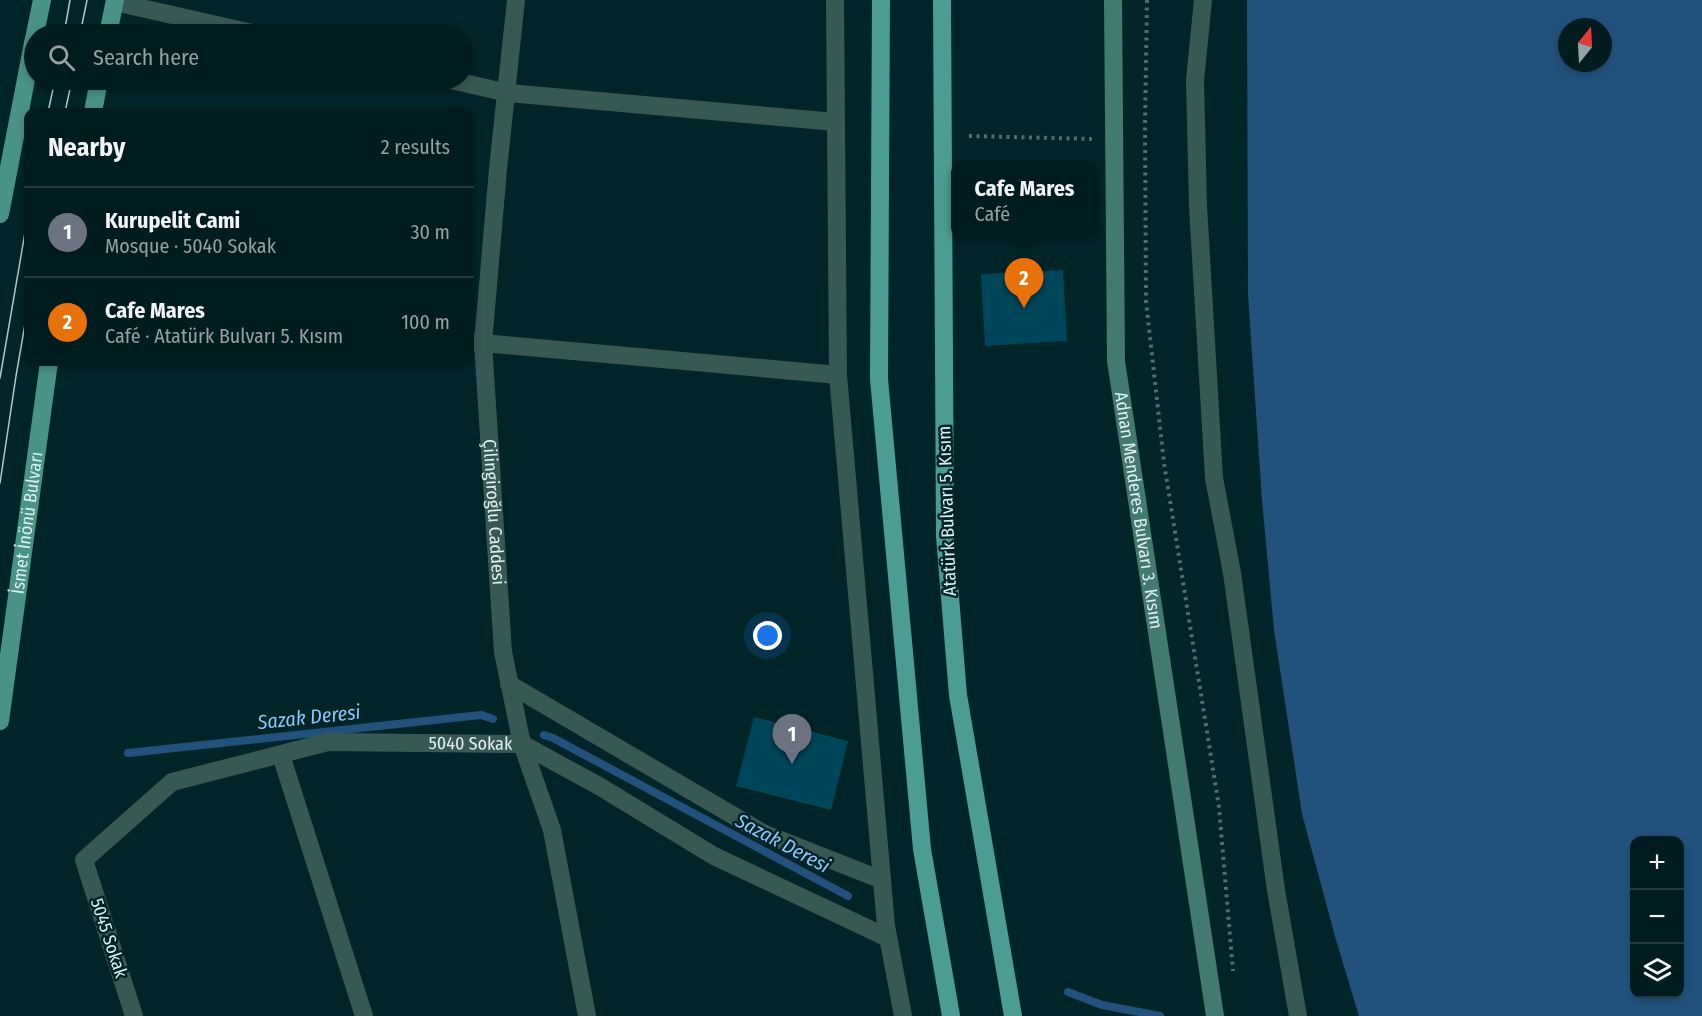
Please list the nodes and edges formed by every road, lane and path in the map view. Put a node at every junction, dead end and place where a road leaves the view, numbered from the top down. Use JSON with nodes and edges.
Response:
{"nodes":[{"id":1,"x":42,"y":0,"type":"edge"},
{"id":2,"x":516,"y":0,"type":"edge"},
{"id":3,"x":835,"y":0,"type":"edge"},
{"id":4,"x":881,"y":0,"type":"edge"},
{"id":5,"x":942,"y":0,"type":"edge"},
{"id":6,"x":1113,"y":0,"type":"edge"},
{"id":7,"x":1147,"y":0,"type":"edge"},
{"id":8,"x":1203,"y":0,"type":"edge"},
{"id":9,"x":115,"y":1,"type":"edge"},
{"id":10,"x":37,"y":24,"type":"edge"},
{"id":11,"x":110,"y":24,"type":"edge"},
{"id":12,"x":213,"y":24,"type":"edge"},
{"id":13,"x":474,"y":85,"type":"edge"},
{"id":14,"x":24,"y":90,"type":"edge"},
{"id":15,"x":97,"y":90,"type":"edge"},
{"id":16,"x":507,"y":93,"type":"junction"},
{"id":17,"x":94,"y":108,"type":"edge"},
{"id":18,"x":836,"y":122,"type":"junction"},
{"id":19,"x":969,"y":136,"type":"dead end"},
{"id":20,"x":1114,"y":140,"type":"junction"},
{"id":21,"x":0,"y":214,"type":"edge"},
{"id":22,"x":476,"y":342,"type":"edge"},
{"id":23,"x":48,"y":366,"type":"edge"},
{"id":24,"x":838,"y":375,"type":"junction"},
{"id":25,"x":509,"y":684,"type":"junction"},
{"id":26,"x":0,"y":721,"type":"edge"},
{"id":27,"x":522,"y":744,"type":"junction"},
{"id":28,"x":281,"y":755,"type":"junction"},
{"id":29,"x":84,"y":860,"type":"joint"},
{"id":30,"x":882,"y":880,"type":"junction"},
{"id":31,"x":888,"y":938,"type":"junction"},
{"id":32,"x":1233,"y":971,"type":"dead end"},
{"id":33,"x":134,"y":1016,"type":"edge"},
{"id":34,"x":364,"y":1016,"type":"edge"},
{"id":35,"x":587,"y":1016,"type":"edge"},
{"id":36,"x":903,"y":1016,"type":"edge"},
{"id":37,"x":951,"y":1016,"type":"edge"},
{"id":38,"x":1013,"y":1016,"type":"edge"},
{"id":39,"x":1215,"y":1016,"type":"edge"},
{"id":40,"x":1298,"y":1016,"type":"edge"}],
"edges":[{"from":1,"to":10,"type":"main road"},
{"from":2,"to":16,"type":"street","name":"Çilingiroğlu Caddesi"},
{"from":3,"to":18,"type":"street"},
{"from":4,"to":37,"type":"highway"},
{"from":5,"to":38,"type":"highway","name":"Atatürk Bulvarı 5. Kısım"},
{"from":6,"to":20,"type":"main road","name":"Adnan Menderes Bulvarı 3. Kısım"},
{"from":7,"to":32,"type":"path"},
{"from":8,"to":40,"type":"street"},
{"from":9,"to":11,"type":"main road"},
{"from":9,"to":12,"type":"street"},
{"from":13,"to":16,"type":"street"},
{"from":14,"to":21,"type":"main road"},
{"from":15,"to":17,"type":"main road"},
{"from":16,"to":18,"type":"street"},
{"from":16,"to":22,"type":"street","name":"Çilingiroğlu Caddesi"},
{"from":18,"to":24,"type":"street"},
{"from":19,"to":20,"type":"path"},
{"from":20,"to":39,"type":"main road","name":"Adnan Menderes Bulvarı 3. Kısım"},
{"from":22,"to":24,"type":"street"},
{"from":22,"to":25,"type":"street","name":"Çilingiroğlu Caddesi"},
{"from":23,"to":26,"type":"main road","name":"İsmet İnönü Bulvarı"},
{"from":24,"to":30,"type":"street"},
{"from":25,"to":27,"type":"street","name":"Çilingiroğlu Caddesi"},
{"from":25,"to":30,"type":"street"},
{"from":27,"to":28,"type":"street","name":"5040 Sokak"},
{"from":27,"to":31,"type":"street","name":"5040 Sokak"},
{"from":27,"to":35,"type":"street","name":"Çilingiroğlu Caddesi"},
{"from":28,"to":29,"type":"street","name":"5040 Sokak"},
{"from":28,"to":34,"type":"street"},
{"from":29,"to":33,"type":"street","name":"5045 Sokak"},
{"from":30,"to":31,"type":"street"},
{"from":31,"to":36,"type":"street"}]}
